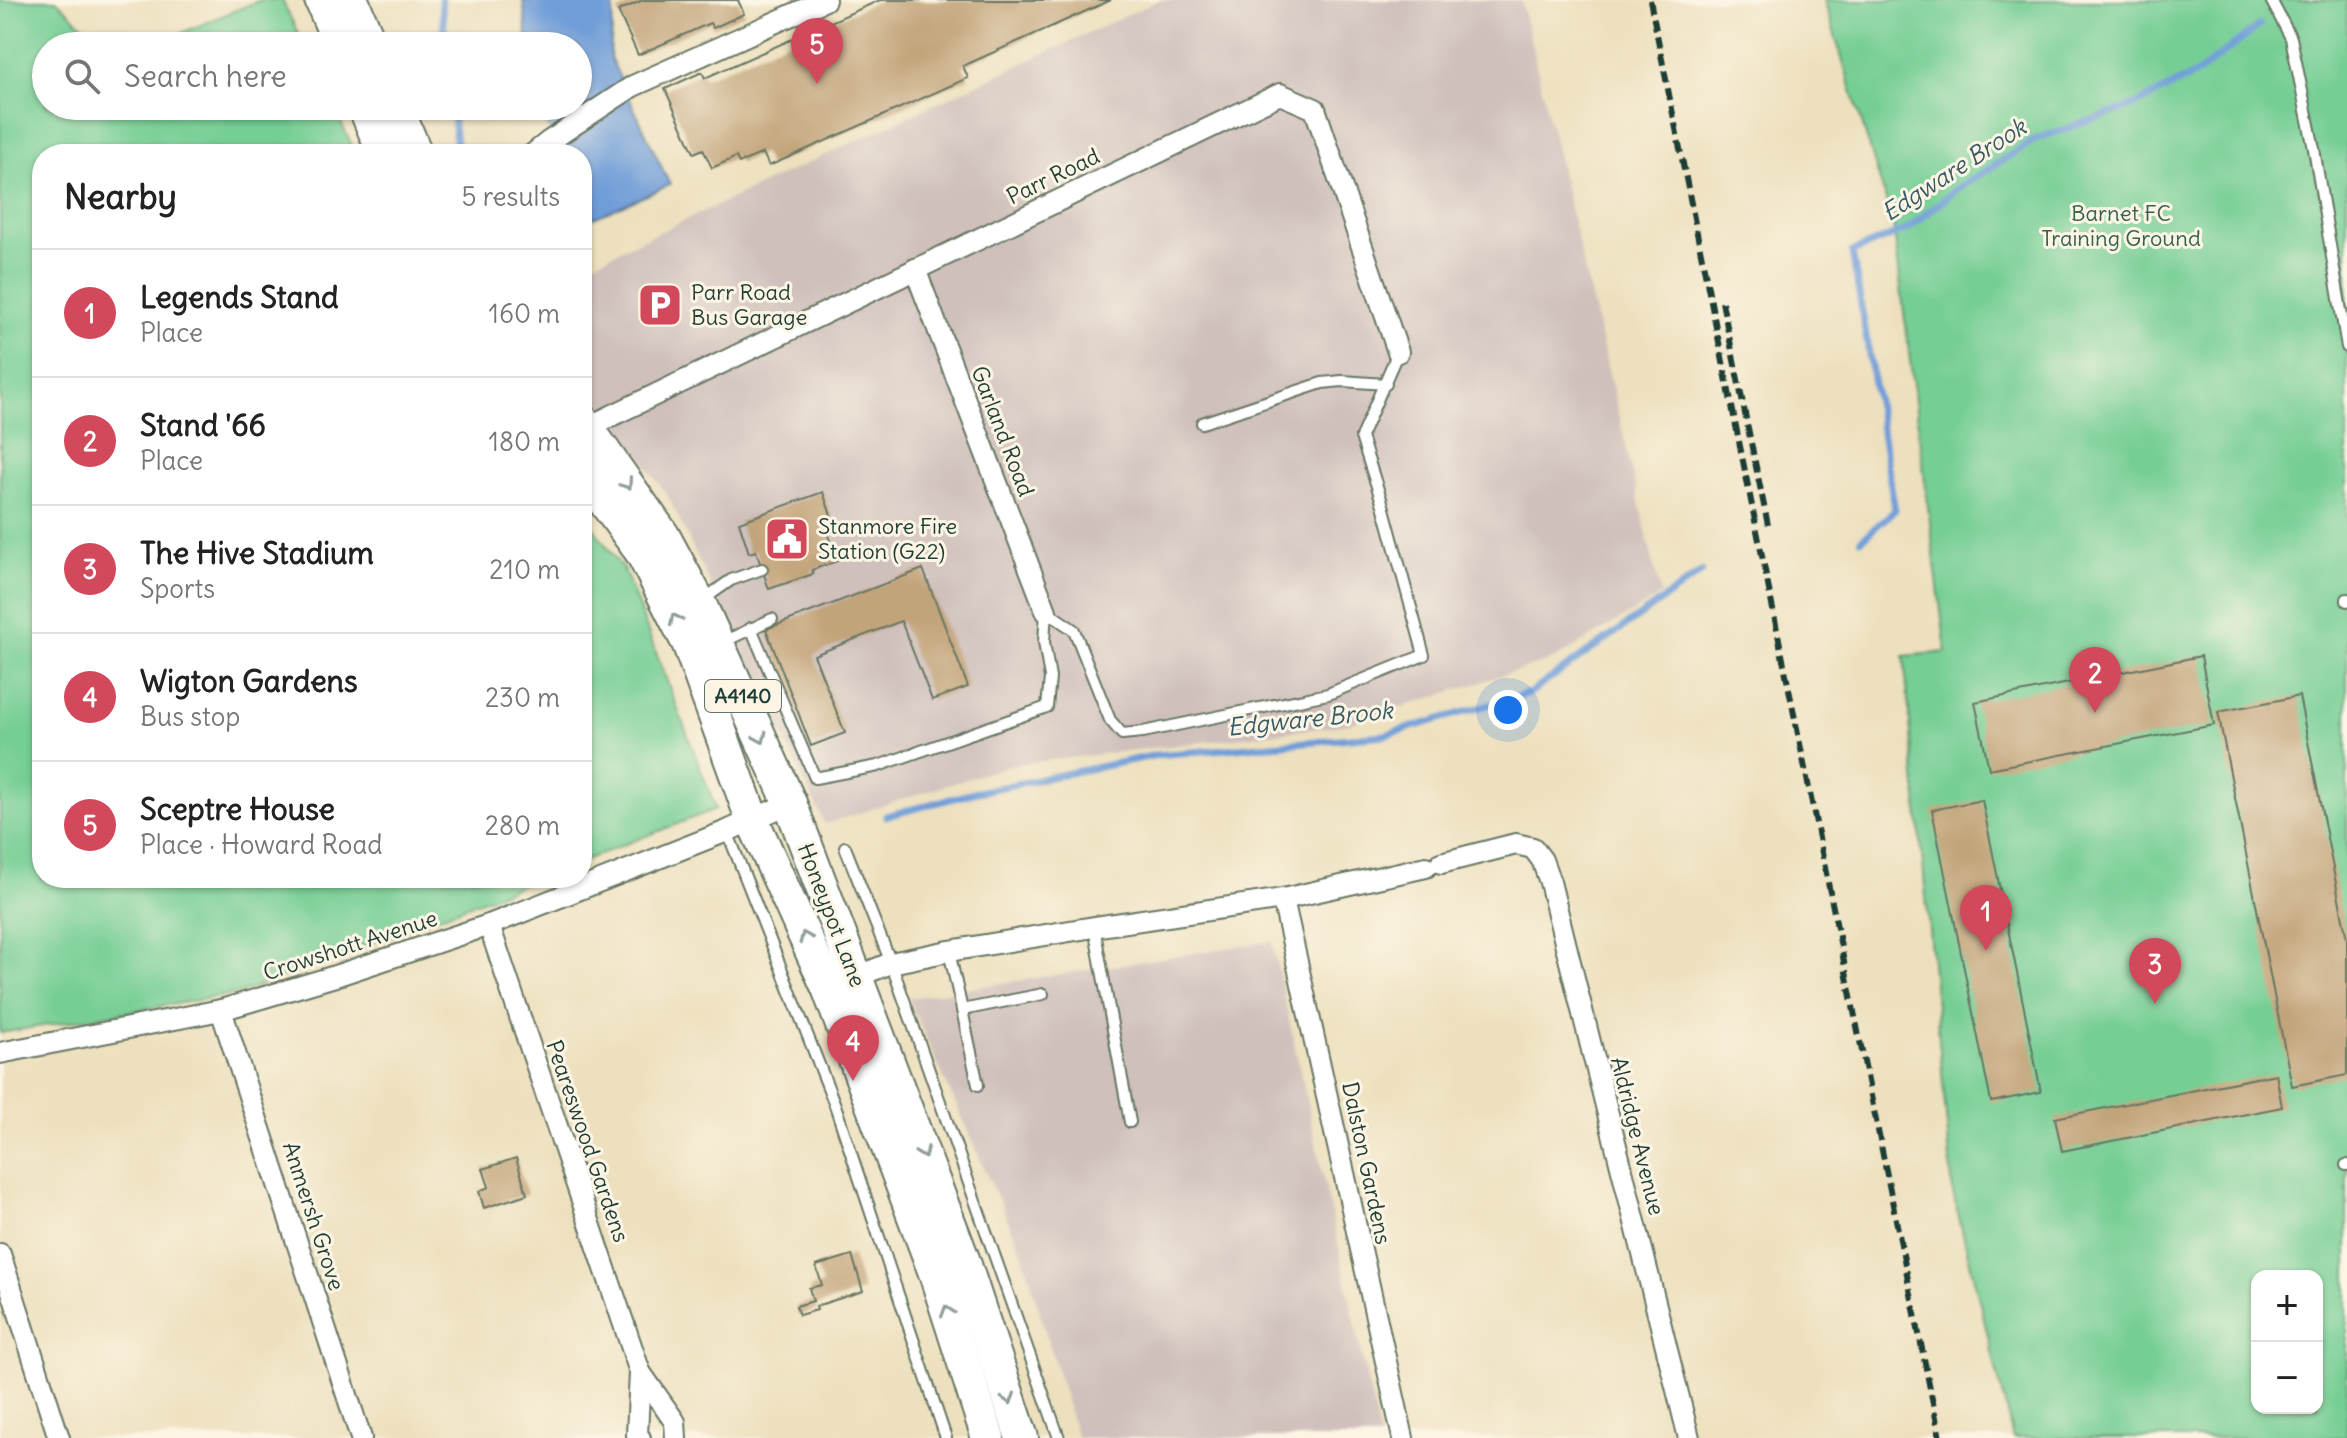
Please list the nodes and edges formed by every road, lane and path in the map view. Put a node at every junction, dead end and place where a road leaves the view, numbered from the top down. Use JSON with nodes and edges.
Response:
{"nodes":[{"id":1,"x":321,"y":0,"type":"edge"},
{"id":2,"x":352,"y":0,"type":"edge"},
{"id":3,"x":825,"y":0,"type":"edge"},
{"id":4,"x":2271,"y":0,"type":"edge"},
{"id":5,"x":334,"y":32,"type":"edge"},
{"id":6,"x":365,"y":32,"type":"edge"},
{"id":7,"x":592,"y":113,"type":"edge"},
{"id":8,"x":370,"y":120,"type":"edge"},
{"id":9,"x":402,"y":120,"type":"edge"},
{"id":10,"x":582,"y":120,"type":"edge"},
{"id":11,"x":380,"y":144,"type":"edge"},
{"id":12,"x":412,"y":144,"type":"edge"},
{"id":13,"x":546,"y":144,"type":"edge"},
{"id":14,"x":915,"y":269,"type":"junction"},
{"id":15,"x":2347,"y":347,"type":"edge"},
{"id":16,"x":1398,"y":352,"type":"joint"},
{"id":17,"x":1386,"y":384,"type":"junction"},
{"id":18,"x":592,"y":421,"type":"edge"},
{"id":19,"x":1202,"y":423,"type":"dead end"},
{"id":20,"x":592,"y":436,"type":"edge"},
{"id":21,"x":592,"y":485,"type":"edge"},
{"id":22,"x":762,"y":569,"type":"dead end"},
{"id":23,"x":699,"y":602,"type":"junction"},
{"id":24,"x":1046,"y":611,"type":"junction"},
{"id":25,"x":772,"y":619,"type":"dead end"},
{"id":26,"x":751,"y":628,"type":"junction"},
{"id":27,"x":706,"y":650,"type":"junction"},
{"id":28,"x":790,"y":803,"type":"junction"},
{"id":29,"x":740,"y":825,"type":"junction"},
{"id":30,"x":845,"y":847,"type":"dead end"},
{"id":31,"x":592,"y":884,"type":"edge"},
{"id":32,"x":582,"y":888,"type":"edge"},
{"id":33,"x":1283,"y":899,"type":"junction"},
{"id":34,"x":489,"y":925,"type":"junction"},
{"id":35,"x":1094,"y":927,"type":"junction"},
{"id":36,"x":949,"y":951,"type":"junction"},
{"id":37,"x":891,"y":963,"type":"junction"},
{"id":38,"x":842,"y":982,"type":"junction"},
{"id":39,"x":1043,"y":994,"type":"dead end"},
{"id":40,"x":221,"y":1010,"type":"junction"},
{"id":41,"x":962,"y":1010,"type":"junction"},
{"id":42,"x":0,"y":1053,"type":"edge"},
{"id":43,"x":978,"y":1085,"type":"dead end"},
{"id":44,"x":1130,"y":1122,"type":"dead end"},
{"id":45,"x":0,"y":1254,"type":"edge"},
{"id":46,"x":640,"y":1372,"type":"junction"},
{"id":47,"x":59,"y":1438,"type":"edge"},
{"id":48,"x":361,"y":1438,"type":"edge"},
{"id":49,"x":640,"y":1438,"type":"edge"},
{"id":50,"x":676,"y":1438,"type":"edge"},
{"id":51,"x":946,"y":1438,"type":"edge"},
{"id":52,"x":988,"y":1438,"type":"edge"},
{"id":53,"x":1022,"y":1438,"type":"edge"},
{"id":54,"x":1059,"y":1438,"type":"edge"},
{"id":55,"x":1403,"y":1438,"type":"edge"},
{"id":56,"x":1689,"y":1438,"type":"edge"}],
"edges":[{"from":1,"to":5,"type":"main road"},
{"from":2,"to":6,"type":"main road"},
{"from":3,"to":7,"type":"street"},
{"from":4,"to":15,"type":"lane"},
{"from":8,"to":11,"type":"main road"},
{"from":9,"to":12,"type":"main road"},
{"from":10,"to":13,"type":"street"},
{"from":14,"to":16,"type":"street","name":"Parr Road"},
{"from":14,"to":18,"type":"street","name":"Parr Road"},
{"from":14,"to":24,"type":"street","name":"Garland Road"},
{"from":16,"to":17,"type":"lane"},
{"from":17,"to":19,"type":"lane"},
{"from":17,"to":24,"type":"lane"},
{"from":20,"to":23,"type":"main road","name":"Honeypot Lane","number":"A4140","one_way":true},
{"from":27,"to":21,"type":"main road","name":"Honeypot Lane","number":"A4140","one_way":true},
{"from":22,"to":23,"type":"lane"},
{"from":23,"to":27,"type":"main road","name":"Honeypot Lane","number":"A4140"},
{"from":24,"to":26,"type":"lane"},
{"from":25,"to":26,"type":"lane"},
{"from":26,"to":27,"type":"lane"},
{"from":27,"to":28,"type":"main road","name":"Honeypot Lane","number":"A4140","one_way":true},
{"from":27,"to":29,"type":"main road","name":"Honeypot Lane","number":"A4140"},
{"from":28,"to":29,"type":"street","name":"Crowshott Avenue"},
{"from":28,"to":38,"type":"main road","name":"Honeypot Lane","number":"A4140"},
{"from":29,"to":31,"type":"street","name":"Crowshott Avenue"},
{"from":38,"to":29,"type":"main road","name":"Honeypot Lane","number":"A4140","one_way":true},
{"from":29,"to":51,"type":"lane"},
{"from":30,"to":37,"type":"lane"},
{"from":32,"to":34,"type":"street","name":"Crowshott Avenue"},
{"from":33,"to":35,"type":"street"},
{"from":33,"to":55,"type":"street","name":"Dalston Gardens"},
{"from":33,"to":56,"type":"street","name":"Aldridge Avenue"},
{"from":34,"to":40,"type":"street","name":"Crowshott Avenue"},
{"from":34,"to":46,"type":"street","name":"Peareswood Gardens"},
{"from":35,"to":36,"type":"street"},
{"from":35,"to":44,"type":"lane"},
{"from":36,"to":37,"type":"street"},
{"from":36,"to":41,"type":"lane"},
{"from":37,"to":38,"type":"street"},
{"from":37,"to":54,"type":"lane"},
{"from":52,"to":38,"type":"main road","name":"Honeypot Lane","number":"A4140","one_way":true},
{"from":38,"to":53,"type":"main road","name":"Honeypot Lane","number":"A4140","one_way":true},
{"from":39,"to":41,"type":"lane"},
{"from":40,"to":42,"type":"street","name":"Crowshott Avenue"},
{"from":40,"to":48,"type":"street","name":"Anmersh Grove"},
{"from":41,"to":43,"type":"lane"},
{"from":45,"to":47,"type":"street"},
{"from":46,"to":49,"type":"street","name":"Peareswood Gardens"},
{"from":46,"to":50,"type":"street","name":"Peareswood Gardens"}]}
